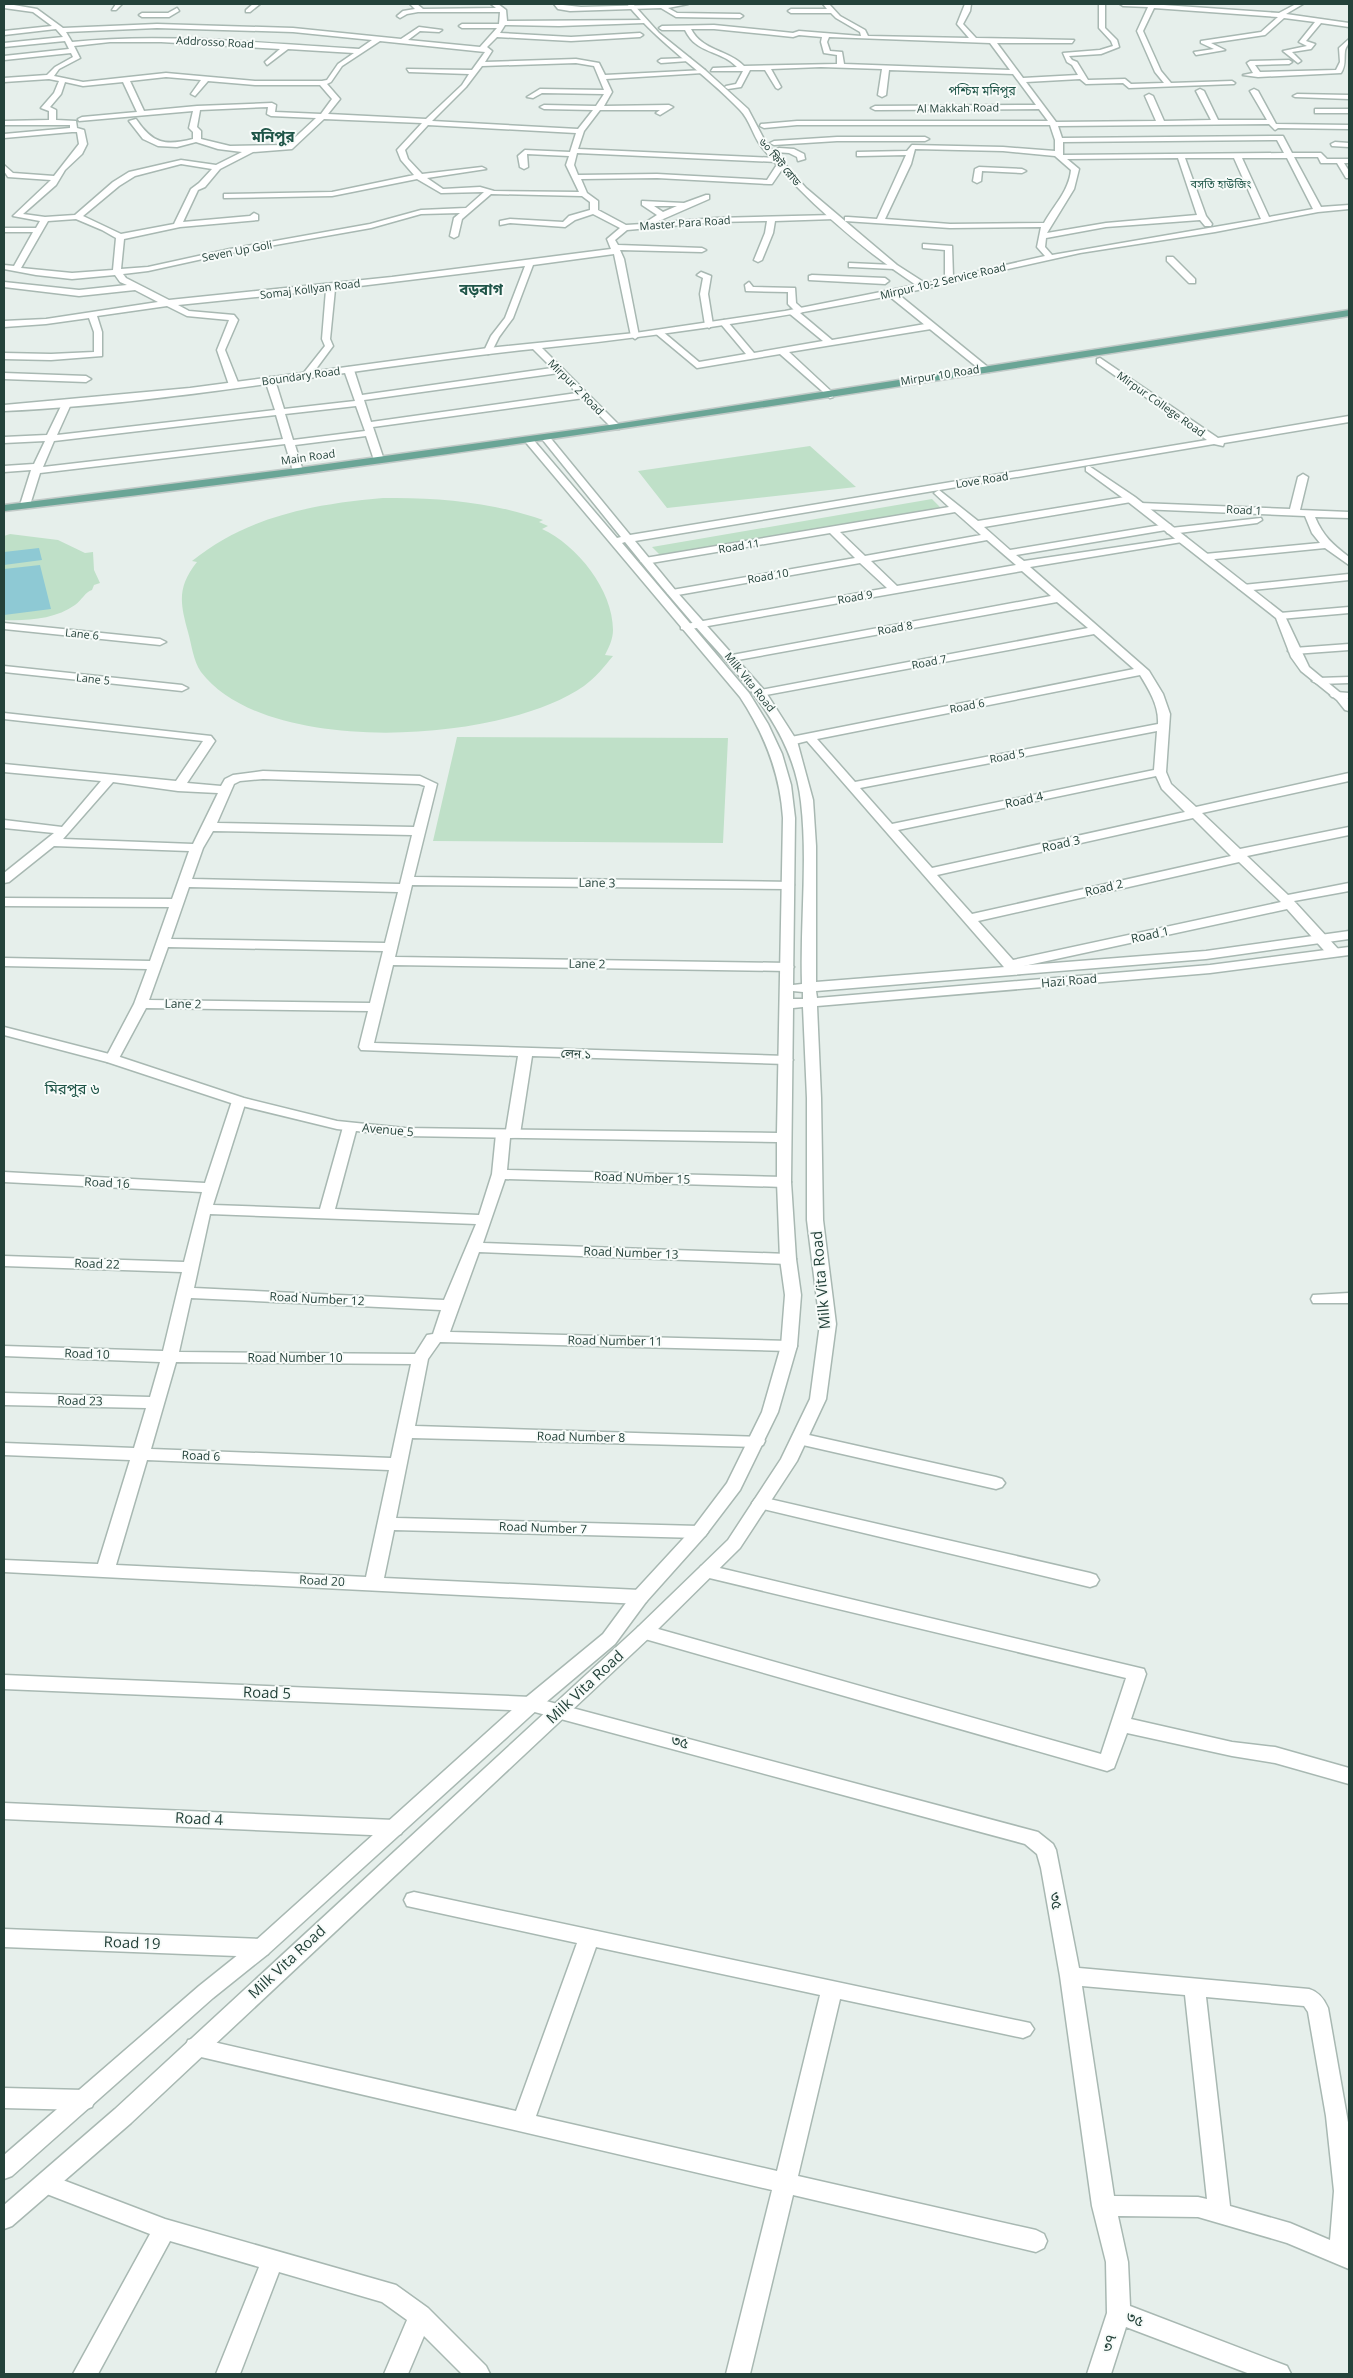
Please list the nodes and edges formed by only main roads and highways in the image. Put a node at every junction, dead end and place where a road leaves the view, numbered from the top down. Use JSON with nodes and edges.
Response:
{"nodes":[{"id":1,"x":1349,"y":313,"type":"edge"},
{"id":2,"x":1349,"y":322,"type":"edge"},
{"id":3,"x":1158,"y":343,"type":"junction"},
{"id":4,"x":1170,"y":350,"type":"junction"},
{"id":5,"x":706,"y":413,"type":"junction"},
{"id":6,"x":714,"y":420,"type":"junction"},
{"id":7,"x":616,"y":427,"type":"joint"},
{"id":8,"x":548,"y":441,"type":"junction"},
{"id":9,"x":531,"y":444,"type":"junction"},
{"id":10,"x":177,"y":492,"type":"junction"},
{"id":11,"x":4,"y":508,"type":"edge"},
{"id":12,"x":4,"y":516,"type":"edge"}],
"edges":[{"from":1,"to":3,"type":"main road","name":"Mirpur 10 Road"},
{"from":2,"to":4,"type":"main road","name":"Mirpur 10 Road"},
{"from":3,"to":4,"type":"main road"},
{"from":3,"to":5,"type":"main road","name":"Mirpur 10 Road"},
{"from":4,"to":6,"type":"main road","name":"Mirpur 10 Road"},
{"from":5,"to":6,"type":"main road"},
{"from":5,"to":7,"type":"main road","name":"Mirpur 10 Road"},
{"from":6,"to":8,"type":"main road","name":"Mirpur 10 Road"},
{"from":7,"to":8,"type":"main road","name":"Main Road"},
{"from":8,"to":9,"type":"main road","name":"Main Road"},
{"from":9,"to":10,"type":"main road","name":"Main Road"},
{"from":9,"to":10,"type":"main road","name":"Main Road"},
{"from":10,"to":11,"type":"main road","name":"Main Road"},
{"from":10,"to":12,"type":"main road","name":"Main Road"}]}
